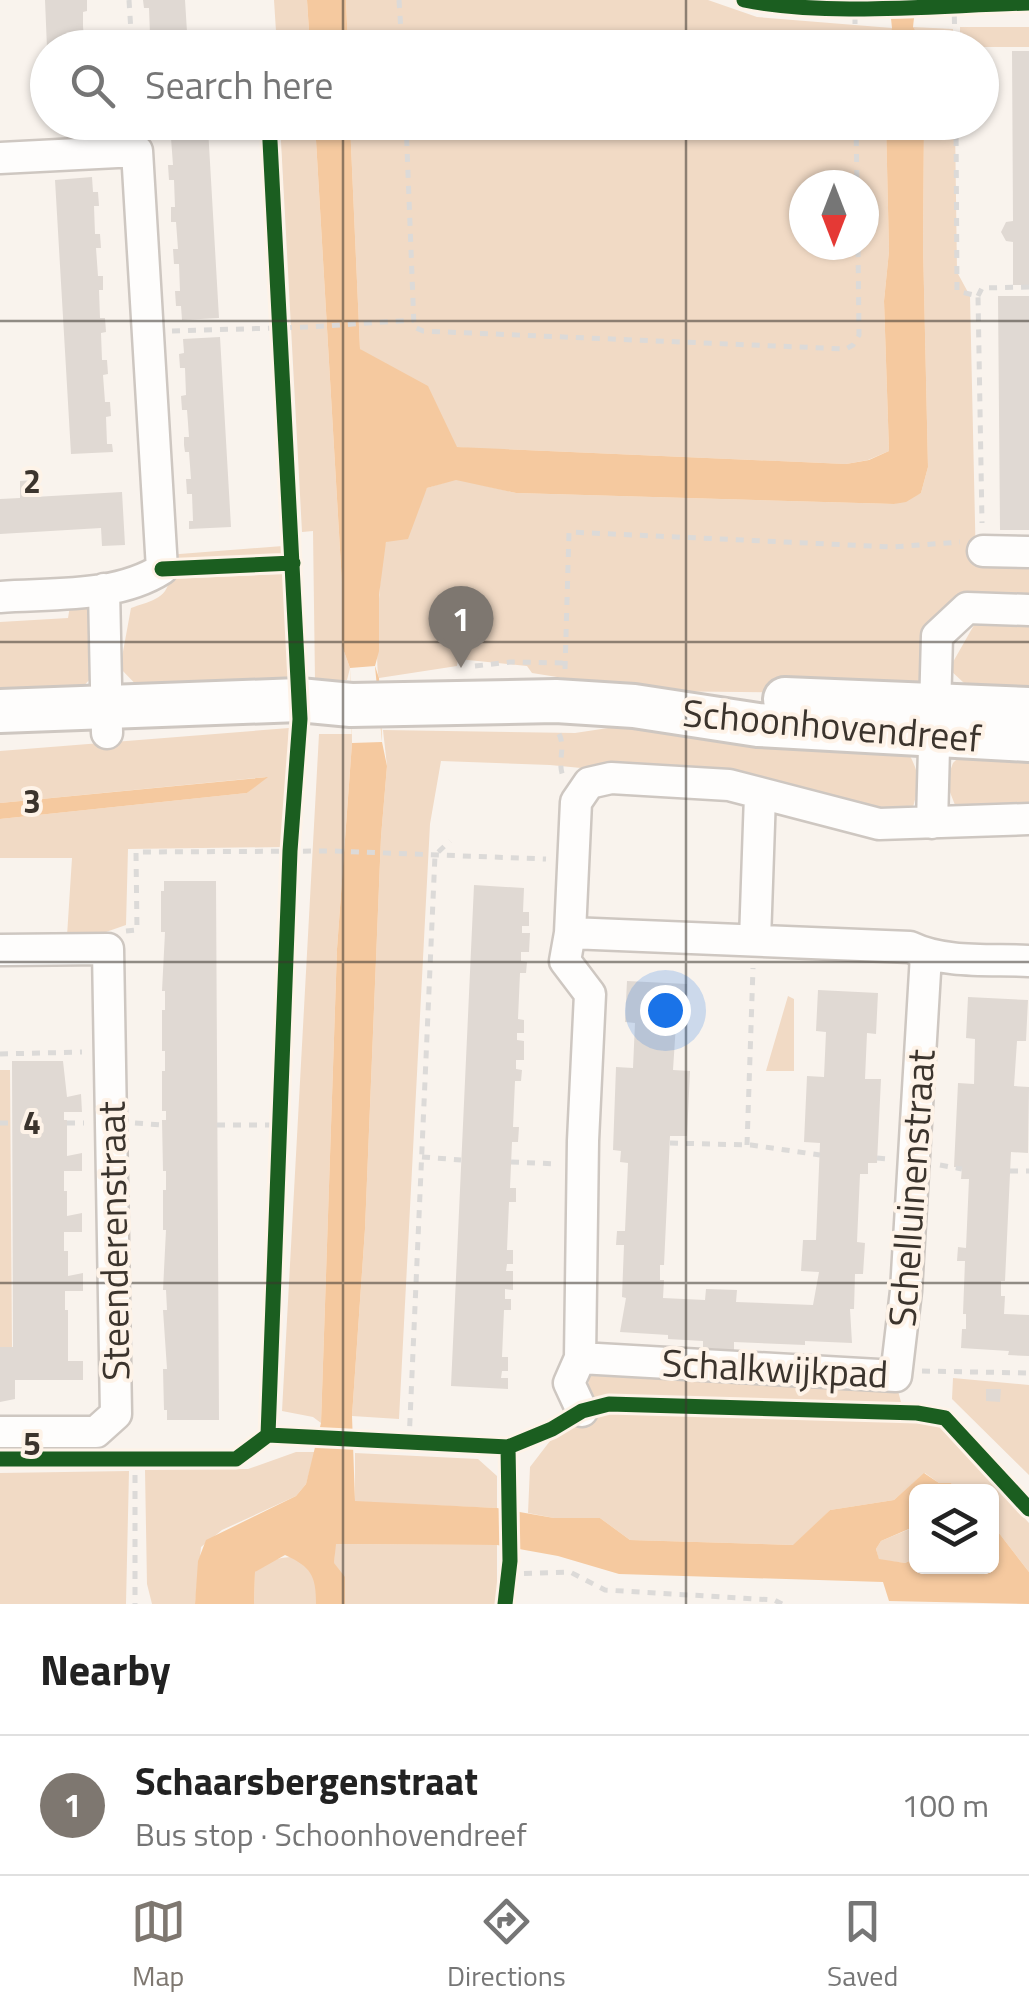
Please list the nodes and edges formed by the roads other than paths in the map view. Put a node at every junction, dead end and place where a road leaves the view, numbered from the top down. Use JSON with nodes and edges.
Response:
{"nodes":[{"id":1,"x":0,"y":158,"type":"edge"},
{"id":2,"x":982,"y":546,"type":"road end"},
{"id":3,"x":1029,"y":552,"type":"edge"},
{"id":4,"x":104,"y":590,"type":"junction"},
{"id":5,"x":0,"y":597,"type":"edge"},
{"id":6,"x":1029,"y":610,"type":"edge"},
{"id":7,"x":1029,"y":709,"type":"edge"},
{"id":8,"x":0,"y":711,"type":"edge"},
{"id":9,"x":107,"y":719,"type":"junction"},
{"id":10,"x":934,"y":720,"type":"junction"},
{"id":11,"x":0,"y":740,"type":"edge"},
{"id":12,"x":1029,"y":740,"type":"edge"},
{"id":13,"x":760,"y":795,"type":"junction"},
{"id":14,"x":1029,"y":819,"type":"edge"},
{"id":15,"x":932,"y":823,"type":"junction"},
{"id":16,"x":570,"y":932,"type":"junction"},
{"id":17,"x":755,"y":940,"type":"junction"},
{"id":18,"x":0,"y":950,"type":"edge"},
{"id":19,"x":926,"y":955,"type":"junction"},
{"id":20,"x":1029,"y":960,"type":"edge"},
{"id":21,"x":580,"y":1358,"type":"junction"},
{"id":22,"x":896,"y":1376,"type":"joint"},
{"id":23,"x":582,"y":1411,"type":"dead end"},
{"id":24,"x":0,"y":1432,"type":"edge"}],
"edges":[{"from":1,"to":4,"type":"street"},
{"from":2,"to":3,"type":"street"},
{"from":4,"to":5,"type":"street"},
{"from":4,"to":9,"type":"street"},
{"from":6,"to":10,"type":"street"},
{"from":7,"to":10,"type":"street","name":"Schoonhovendreef"},
{"from":8,"to":9,"type":"street","name":"Schoonhovendreef"},
{"from":9,"to":10,"type":"street","name":"Schoonhovendreef"},
{"from":9,"to":11,"type":"street","name":"Schoonhovendreef"},
{"from":10,"to":12,"type":"street","name":"Schoonhovendreef"},
{"from":10,"to":15,"type":"street"},
{"from":13,"to":15,"type":"street"},
{"from":13,"to":16,"type":"street"},
{"from":13,"to":17,"type":"street"},
{"from":14,"to":15,"type":"street"},
{"from":16,"to":17,"type":"street"},
{"from":16,"to":21,"type":"street"},
{"from":17,"to":19,"type":"street"},
{"from":18,"to":24,"type":"street","name":"Steenderenstraat"},
{"from":19,"to":20,"type":"street"},
{"from":19,"to":22,"type":"street","name":"Schelluinenstraat"},
{"from":21,"to":22,"type":"street","name":"Schalkwijkpad"},
{"from":21,"to":23,"type":"street"}]}
